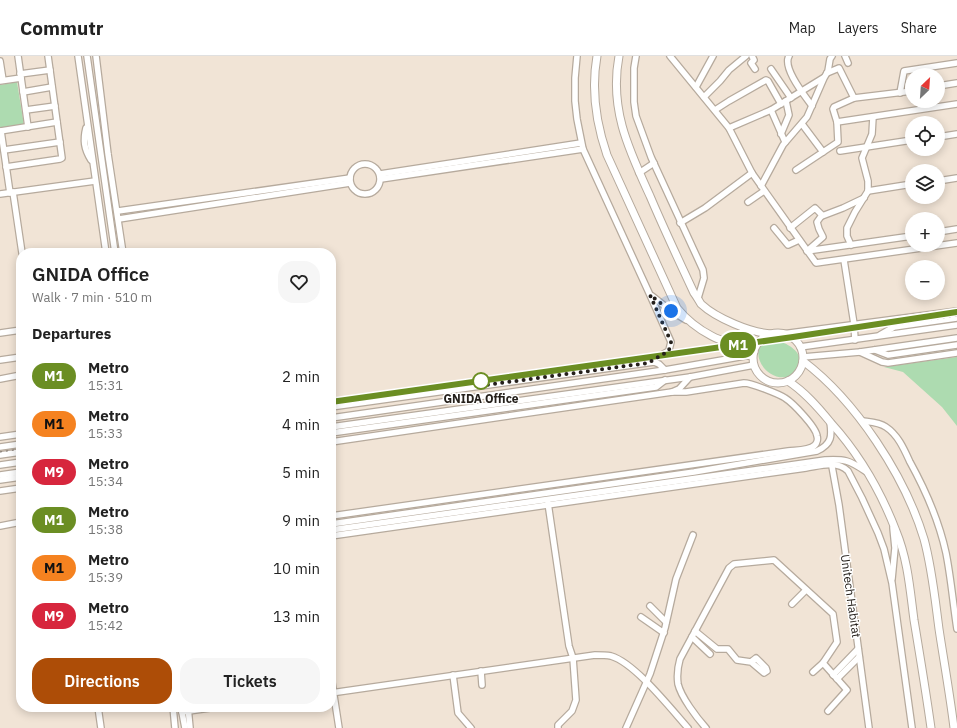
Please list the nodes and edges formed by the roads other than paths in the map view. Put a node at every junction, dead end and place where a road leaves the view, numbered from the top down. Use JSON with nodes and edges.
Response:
{"nodes":[{"id":1,"x":18,"y":56,"type":"edge"},
{"id":2,"x":48,"y":56,"type":"edge"},
{"id":3,"x":78,"y":56,"type":"edge"},
{"id":4,"x":87,"y":56,"type":"edge"},
{"id":5,"x":96,"y":56,"type":"edge"},
{"id":6,"x":577,"y":56,"type":"edge"},
{"id":7,"x":597,"y":56,"type":"edge"},
{"id":8,"x":618,"y":56,"type":"edge"},
{"id":9,"x":636,"y":56,"type":"edge"},
{"id":10,"x":670,"y":56,"type":"edge"},
{"id":11,"x":713,"y":56,"type":"edge"},
{"id":12,"x":746,"y":56,"type":"edge"},
{"id":13,"x":752,"y":56,"type":"edge"},
{"id":14,"x":789,"y":56,"type":"edge"},
{"id":15,"x":832,"y":56,"type":"edge"},
{"id":16,"x":845,"y":56,"type":"edge"},
{"id":17,"x":0,"y":61,"type":"edge"},
{"id":18,"x":848,"y":63,"type":"dead end"},
{"id":19,"x":957,"y":63,"type":"edge"},
{"id":20,"x":755,"y":69,"type":"dead end"},
{"id":21,"x":771,"y":69,"type":"dead end"},
{"id":22,"x":50,"y":70,"type":"junction"},
{"id":23,"x":825,"y":75,"type":"junction"},
{"id":24,"x":21,"y":76,"type":"junction"},
{"id":25,"x":1,"y":81,"type":"edge"},
{"id":26,"x":957,"y":83,"type":"edge"},
{"id":27,"x":945,"y":85,"type":"edge"},
{"id":28,"x":52,"y":87,"type":"junction"},
{"id":29,"x":696,"y":87,"type":"junction"},
{"id":30,"x":801,"y":91,"type":"junction"},
{"id":31,"x":23,"y":92,"type":"junction"},
{"id":32,"x":905,"y":92,"type":"edge"},
{"id":33,"x":900,"y":93,"type":"junction"},
{"id":34,"x":704,"y":97,"type":"junction"},
{"id":35,"x":854,"y":98,"type":"junction"},
{"id":36,"x":786,"y":101,"type":"junction"},
{"id":37,"x":957,"y":104,"type":"edge"},
{"id":38,"x":55,"y":106,"type":"junction"},
{"id":39,"x":812,"y":106,"type":"junction"},
{"id":40,"x":26,"y":110,"type":"junction"},
{"id":41,"x":715,"y":110,"type":"junction"},
{"id":42,"x":771,"y":110,"type":"junction"},
{"id":43,"x":873,"y":117,"type":"junction"},
{"id":44,"x":57,"y":122,"type":"junction"},
{"id":45,"x":837,"y":122,"type":"junction"},
{"id":46,"x":802,"y":124,"type":"junction"},
{"id":47,"x":28,"y":127,"type":"junction"},
{"id":48,"x":728,"y":128,"type":"junction"},
{"id":49,"x":0,"y":131,"type":"edge"},
{"id":50,"x":780,"y":134,"type":"junction"},
{"id":51,"x":957,"y":134,"type":"edge"},
{"id":52,"x":945,"y":135,"type":"edge"},
{"id":53,"x":905,"y":141,"type":"edge"},
{"id":54,"x":60,"y":142,"type":"junction"},
{"id":55,"x":785,"y":142,"type":"junction"},
{"id":56,"x":582,"y":146,"type":"junction"},
{"id":57,"x":867,"y":147,"type":"junction"},
{"id":58,"x":4,"y":150,"type":"junction"},
{"id":59,"x":840,"y":151,"type":"dead end"},
{"id":60,"x":823,"y":152,"type":"junction"},
{"id":61,"x":654,"y":163,"type":"junction"},
{"id":62,"x":6,"y":167,"type":"junction"},
{"id":63,"x":796,"y":170,"type":"dead end"},
{"id":64,"x":639,"y":173,"type":"junction"},
{"id":65,"x":752,"y":173,"type":"junction"},
{"id":66,"x":380,"y":176,"type":"junction"},
{"id":67,"x":957,"y":178,"type":"edge"},
{"id":68,"x":95,"y":180,"type":"junction"},
{"id":69,"x":350,"y":180,"type":"junction"},
{"id":70,"x":945,"y":180,"type":"edge"},
{"id":71,"x":905,"y":185,"type":"edge"},
{"id":72,"x":763,"y":189,"type":"junction"},
{"id":73,"x":868,"y":191,"type":"junction"},
{"id":74,"x":12,"y":193,"type":"junction"},
{"id":75,"x":0,"y":194,"type":"edge"},
{"id":76,"x":864,"y":197,"type":"junction"},
{"id":77,"x":748,"y":202,"type":"dead end"},
{"id":78,"x":118,"y":211,"type":"junction"},
{"id":79,"x":822,"y":216,"type":"junction"},
{"id":80,"x":119,"y":219,"type":"junction"},
{"id":81,"x":680,"y":223,"type":"junction"},
{"id":82,"x":774,"y":228,"type":"dead end"},
{"id":83,"x":790,"y":228,"type":"junction"},
{"id":84,"x":957,"y":229,"type":"edge"},
{"id":85,"x":945,"y":231,"type":"edge"},
{"id":86,"x":905,"y":237,"type":"edge"},
{"id":87,"x":799,"y":240,"type":"junction"},
{"id":88,"x":957,"y":243,"type":"edge"},
{"id":89,"x":850,"y":245,"type":"junction"},
{"id":90,"x":21,"y":248,"type":"edge"},
{"id":91,"x":105,"y":248,"type":"edge"},
{"id":92,"x":115,"y":248,"type":"edge"},
{"id":93,"x":122,"y":248,"type":"edge"},
{"id":94,"x":807,"y":251,"type":"junction"},
{"id":95,"x":844,"y":260,"type":"junction"},
{"id":96,"x":650,"y":295,"type":"junction"},
{"id":97,"x":698,"y":298,"type":"junction"},
{"id":98,"x":957,"y":311,"type":"edge"},
{"id":99,"x":957,"y":318,"type":"edge"},
{"id":100,"x":686,"y":320,"type":"junction"},
{"id":101,"x":854,"y":324,"type":"junction"},
{"id":102,"x":957,"y":325,"type":"edge"},
{"id":103,"x":16,"y":331,"type":"edge"},
{"id":104,"x":0,"y":333,"type":"edge"},
{"id":105,"x":772,"y":334,"type":"junction"},
{"id":106,"x":782,"y":334,"type":"junction"},
{"id":107,"x":878,"y":336,"type":"junction"},
{"id":108,"x":957,"y":338,"type":"edge"},
{"id":109,"x":855,"y":340,"type":"junction"},
{"id":110,"x":957,"y":345,"type":"edge"},
{"id":111,"x":800,"y":347,"type":"junction"},
{"id":112,"x":874,"y":350,"type":"junction"},
{"id":113,"x":860,"y":352,"type":"junction"},
{"id":114,"x":957,"y":353,"type":"edge"},
{"id":115,"x":754,"y":354,"type":"junction"},
{"id":116,"x":16,"y":358,"type":"edge"},
{"id":117,"x":803,"y":359,"type":"junction"},
{"id":118,"x":0,"y":360,"type":"edge"},
{"id":119,"x":648,"y":363,"type":"junction"},
{"id":120,"x":754,"y":365,"type":"junction"},
{"id":121,"x":665,"y":370,"type":"junction"},
{"id":122,"x":16,"y":377,"type":"edge"},
{"id":123,"x":690,"y":377,"type":"junction"},
{"id":124,"x":0,"y":379,"type":"edge"},
{"id":125,"x":517,"y":380,"type":"junction"},
{"id":126,"x":665,"y":380,"type":"junction"},
{"id":127,"x":788,"y":381,"type":"junction"},
{"id":128,"x":672,"y":392,"type":"junction"},
{"id":129,"x":510,"y":393,"type":"junction"},
{"id":130,"x":336,"y":406,"type":"edge"},
{"id":131,"x":336,"y":417,"type":"edge"},
{"id":132,"x":830,"y":421,"type":"junction"},
{"id":133,"x":863,"y":421,"type":"junction"},
{"id":134,"x":336,"y":426,"type":"edge"},
{"id":135,"x":336,"y":432,"type":"edge"},
{"id":136,"x":16,"y":435,"type":"edge"},
{"id":137,"x":0,"y":437,"type":"edge"},
{"id":138,"x":336,"y":441,"type":"edge"},
{"id":139,"x":16,"y":445,"type":"edge"},
{"id":140,"x":0,"y":447,"type":"edge"},
{"id":141,"x":16,"y":453,"type":"edge"},
{"id":142,"x":790,"y":453,"type":"junction"},
{"id":143,"x":0,"y":455,"type":"edge"},
{"id":144,"x":844,"y":459,"type":"junction"},
{"id":145,"x":831,"y":462,"type":"junction"},
{"id":146,"x":16,"y":463,"type":"edge"},
{"id":147,"x":718,"y":464,"type":"junction"},
{"id":148,"x":788,"y":465,"type":"junction"},
{"id":149,"x":0,"y":466,"type":"edge"},
{"id":150,"x":841,"y":466,"type":"junction"},
{"id":151,"x":806,"y":468,"type":"junction"},
{"id":152,"x":867,"y":472,"type":"junction"},
{"id":153,"x":16,"y":473,"type":"edge"},
{"id":154,"x":0,"y":475,"type":"edge"},
{"id":155,"x":16,"y":478,"type":"edge"},
{"id":156,"x":0,"y":480,"type":"edge"},
{"id":157,"x":16,"y":489,"type":"edge"},
{"id":158,"x":0,"y":492,"type":"edge"},
{"id":159,"x":547,"y":493,"type":"junction"},
{"id":160,"x":548,"y":502,"type":"junction"},
{"id":161,"x":336,"y":515,"type":"edge"},
{"id":162,"x":892,"y":521,"type":"junction"},
{"id":163,"x":16,"y":523,"type":"edge"},
{"id":164,"x":336,"y":523,"type":"edge"},
{"id":165,"x":0,"y":526,"type":"edge"},
{"id":166,"x":336,"y":529,"type":"edge"},
{"id":167,"x":336,"y":535,"type":"edge"},
{"id":168,"x":693,"y":535,"type":"dead end"},
{"id":169,"x":892,"y":583,"type":"junction"},
{"id":170,"x":806,"y":590,"type":"junction"},
{"id":171,"x":792,"y":604,"type":"dead end"},
{"id":172,"x":650,"y":606,"type":"dead end"},
{"id":173,"x":641,"y":617,"type":"dead end"},
{"id":174,"x":666,"y":622,"type":"junction"},
{"id":175,"x":957,"y":629,"type":"edge"},
{"id":176,"x":695,"y":631,"type":"junction"},
{"id":177,"x":664,"y":633,"type":"junction"},
{"id":178,"x":692,"y":637,"type":"junction"},
{"id":179,"x":858,"y":649,"type":"junction"},
{"id":180,"x":710,"y":654,"type":"dead end"},
{"id":181,"x":859,"y":657,"type":"junction"},
{"id":182,"x":573,"y":658,"type":"junction"},
{"id":183,"x":751,"y":662,"type":"dead end"},
{"id":184,"x":823,"y":663,"type":"junction"},
{"id":185,"x":481,"y":671,"type":"junction"},
{"id":186,"x":813,"y":672,"type":"dead end"},
{"id":187,"x":452,"y":675,"type":"junction"},
{"id":188,"x":835,"y":677,"type":"junction"},
{"id":189,"x":646,"y":682,"type":"junction"},
{"id":190,"x":482,"y":685,"type":"dead end"},
{"id":191,"x":336,"y":692,"type":"edge"},
{"id":192,"x":828,"y":711,"type":"dead end"},
{"id":193,"x":99,"y":712,"type":"edge"},
{"id":194,"x":174,"y":712,"type":"edge"},
{"id":195,"x":185,"y":712,"type":"edge"},
{"id":196,"x":186,"y":712,"type":"edge"},
{"id":197,"x":336,"y":712,"type":"edge"},
{"id":198,"x":101,"y":728,"type":"edge"},
{"id":199,"x":176,"y":728,"type":"edge"},
{"id":200,"x":184,"y":728,"type":"edge"},
{"id":201,"x":190,"y":728,"type":"edge"},
{"id":202,"x":339,"y":728,"type":"edge"},
{"id":203,"x":471,"y":728,"type":"edge"},
{"id":204,"x":558,"y":728,"type":"edge"},
{"id":205,"x":626,"y":728,"type":"edge"},
{"id":206,"x":688,"y":728,"type":"edge"},
{"id":207,"x":706,"y":728,"type":"edge"},
{"id":208,"x":869,"y":728,"type":"edge"},
{"id":209,"x":912,"y":728,"type":"edge"},
{"id":210,"x":931,"y":728,"type":"edge"},
{"id":211,"x":954,"y":728,"type":"edge"}],
"edges":[{"from":1,"to":24,"type":"street"},
{"from":2,"to":22,"type":"street"},
{"from":3,"to":68,"type":"street"},
{"from":4,"to":92,"type":"street"},
{"from":5,"to":78,"type":"street"},
{"from":6,"to":56,"type":"street"},
{"from":7,"to":100,"type":"main road"},
{"from":8,"to":64,"type":"main road"},
{"from":9,"to":61,"type":"street"},
{"from":10,"to":29,"type":"street"},
{"from":11,"to":29,"type":"street"},
{"from":12,"to":34,"type":"street"},
{"from":13,"to":20,"type":"street"},
{"from":14,"to":30,"type":"street"},
{"from":15,"to":23,"type":"street"},
{"from":16,"to":18,"type":"street"},
{"from":17,"to":25,"type":"street"},
{"from":19,"to":33,"type":"street"},
{"from":21,"to":36,"type":"street"},
{"from":22,"to":24,"type":"street"},
{"from":22,"to":28,"type":"street"},
{"from":23,"to":30,"type":"street"},
{"from":23,"to":35,"type":"street"},
{"from":23,"to":39,"type":"street"},
{"from":24,"to":25,"type":"street"},
{"from":24,"to":31,"type":"street"},
{"from":26,"to":27,"type":"street"},
{"from":28,"to":31,"type":"street"},
{"from":28,"to":38,"type":"street"},
{"from":29,"to":34,"type":"street"},
{"from":30,"to":36,"type":"street"},
{"from":30,"to":39,"type":"street"},
{"from":31,"to":40,"type":"street"},
{"from":32,"to":33,"type":"street"},
{"from":33,"to":35,"type":"street"},
{"from":34,"to":41,"type":"street"},
{"from":35,"to":45,"type":"street"},
{"from":36,"to":41,"type":"street"},
{"from":36,"to":42,"type":"street"},
{"from":36,"to":50,"type":"street"},
{"from":37,"to":43,"type":"street"},
{"from":38,"to":40,"type":"street"},
{"from":38,"to":44,"type":"street"},
{"from":39,"to":46,"type":"street"},
{"from":40,"to":47,"type":"street"},
{"from":41,"to":48,"type":"street"},
{"from":42,"to":48,"type":"street"},
{"from":42,"to":50,"type":"street"},
{"from":43,"to":45,"type":"street"},
{"from":43,"to":57,"type":"street"},
{"from":44,"to":47,"type":"street"},
{"from":44,"to":54,"type":"street"},
{"from":45,"to":60,"type":"street"},
{"from":46,"to":55,"type":"street"},
{"from":46,"to":60,"type":"street"},
{"from":47,"to":49,"type":"street"},
{"from":48,"to":65,"type":"street"},
{"from":49,"to":58,"type":"street"},
{"from":50,"to":55,"type":"street"},
{"from":51,"to":52,"type":"street"},
{"from":53,"to":57,"type":"street"},
{"from":54,"to":58,"type":"street"},
{"from":54,"to":62,"type":"street"},
{"from":55,"to":72,"type":"street"},
{"from":56,"to":66,"type":"street"},
{"from":56,"to":96,"type":"street"},
{"from":57,"to":59,"type":"street"},
{"from":57,"to":73,"type":"street"},
{"from":58,"to":62,"type":"street"},
{"from":60,"to":63,"type":"street"},
{"from":61,"to":64,"type":"street"},
{"from":61,"to":81,"type":"street"},
{"from":62,"to":74,"type":"street"},
{"from":64,"to":97,"type":"main road"},
{"from":65,"to":72,"type":"street"},
{"from":65,"to":81,"type":"street"},
{"from":66,"to":69,"type":"street"},
{"from":66,"to":69,"type":"street"},
{"from":67,"to":70,"type":"street"},
{"from":68,"to":74,"type":"street"},
{"from":68,"to":91,"type":"street"},
{"from":69,"to":78,"type":"street"},
{"from":69,"to":80,"type":"street"},
{"from":71,"to":73,"type":"street"},
{"from":72,"to":77,"type":"street"},
{"from":72,"to":83,"type":"street"},
{"from":73,"to":76,"type":"street"},
{"from":74,"to":75,"type":"street"},
{"from":74,"to":90,"type":"street"},
{"from":76,"to":79,"type":"street"},
{"from":76,"to":89,"type":"street"},
{"from":78,"to":80,"type":"street"},
{"from":79,"to":83,"type":"street"},
{"from":79,"to":94,"type":"street"},
{"from":80,"to":93,"type":"street"},
{"from":81,"to":97,"type":"street"},
{"from":82,"to":87,"type":"street"},
{"from":83,"to":87,"type":"street"},
{"from":84,"to":85,"type":"street"},
{"from":86,"to":89,"type":"street"},
{"from":87,"to":94,"type":"street"},
{"from":88,"to":95,"type":"street"},
{"from":89,"to":94,"type":"street"},
{"from":94,"to":95,"type":"street"},
{"from":95,"to":101,"type":"street"},
{"from":96,"to":100,"type":"street"},
{"from":96,"to":119,"type":"street"},
{"from":97,"to":105,"type":"main road"},
{"from":98,"to":101,"type":"street"},
{"from":99,"to":107,"type":"street"},
{"from":100,"to":115,"type":"main road"},
{"from":101,"to":106,"type":"street"},
{"from":101,"to":109,"type":"street"},
{"from":102,"to":107,"type":"street"},
{"from":103,"to":104,"type":"street"},
{"from":105,"to":106,"type":"main road"},
{"from":105,"to":115,"type":"main road"},
{"from":106,"to":111,"type":"main road"},
{"from":107,"to":109,"type":"street"},
{"from":108,"to":112,"type":"street"},
{"from":109,"to":111,"type":"street"},
{"from":110,"to":112,"type":"street"},
{"from":111,"to":117,"type":"main road"},
{"from":112,"to":113,"type":"street"},
{"from":113,"to":114,"type":"street"},
{"from":113,"to":117,"type":"street"},
{"from":115,"to":120,"type":"main road"},
{"from":115,"to":121,"type":"street"},
{"from":116,"to":118,"type":"street"},
{"from":117,"to":127,"type":"main road"},
{"from":117,"to":133,"type":"main road"},
{"from":119,"to":121,"type":"street"},
{"from":119,"to":125,"type":"street"},
{"from":120,"to":123,"type":"street"},
{"from":120,"to":127,"type":"main road"},
{"from":121,"to":129,"type":"street"},
{"from":122,"to":124,"type":"street"},
{"from":123,"to":126,"type":"street"},
{"from":123,"to":128,"type":"street"},
{"from":125,"to":129,"type":"street"},
{"from":125,"to":130,"type":"street"},
{"from":126,"to":134,"type":"street"},
{"from":126,"to":135,"type":"street"},
{"from":127,"to":132,"type":"main road"},
{"from":128,"to":138,"type":"street"},
{"from":128,"to":142,"type":"street"},
{"from":129,"to":131,"type":"street"},
{"from":132,"to":142,"type":"street"},
{"from":132,"to":152,"type":"main road"},
{"from":133,"to":175,"type":"street"},
{"from":133,"to":211,"type":"main road"},
{"from":136,"to":137,"type":"street"},
{"from":139,"to":140,"type":"street"},
{"from":141,"to":143,"type":"street"},
{"from":142,"to":147,"type":"street"},
{"from":144,"to":145,"type":"street"},
{"from":144,"to":150,"type":"street"},
{"from":144,"to":152,"type":"street"},
{"from":145,"to":148,"type":"street"},
{"from":145,"to":150,"type":"street"},
{"from":145,"to":151,"type":"street"},
{"from":145,"to":179,"type":"street","name":"Unitech Habitat"},
{"from":146,"to":149,"type":"street"},
{"from":147,"to":159,"type":"street"},
{"from":147,"to":161,"type":"street"},
{"from":148,"to":151,"type":"street"},
{"from":148,"to":160,"type":"street"},
{"from":150,"to":169,"type":"street"},
{"from":151,"to":160,"type":"street"},
{"from":152,"to":162,"type":"main road"},
{"from":153,"to":154,"type":"street"},
{"from":155,"to":156,"type":"street"},
{"from":157,"to":158,"type":"street"},
{"from":159,"to":160,"type":"street"},
{"from":159,"to":164,"type":"street"},
{"from":160,"to":166,"type":"street"},
{"from":160,"to":167,"type":"street"},
{"from":160,"to":182,"type":"street"},
{"from":162,"to":169,"type":"street"},
{"from":162,"to":210,"type":"main road"},
{"from":163,"to":165,"type":"street"},
{"from":168,"to":174,"type":"street"},
{"from":169,"to":209,"type":"street"},
{"from":170,"to":171,"type":"street"},
{"from":170,"to":176,"type":"street"},
{"from":170,"to":184,"type":"street"},
{"from":172,"to":174,"type":"street"},
{"from":173,"to":177,"type":"street"},
{"from":174,"to":177,"type":"street"},
{"from":176,"to":178,"type":"street"},
{"from":176,"to":183,"type":"street"},
{"from":177,"to":189,"type":"street"},
{"from":178,"to":180,"type":"street"},
{"from":178,"to":207,"type":"street"},
{"from":179,"to":181,"type":"street","name":"Unitech Habitat"},
{"from":179,"to":188,"type":"street"},
{"from":181,"to":188,"type":"street"},
{"from":181,"to":208,"type":"street","name":"Unitech Habitat"},
{"from":182,"to":185,"type":"street"},
{"from":182,"to":189,"type":"street"},
{"from":182,"to":204,"type":"street"},
{"from":184,"to":186,"type":"street"},
{"from":184,"to":188,"type":"street"},
{"from":185,"to":187,"type":"street"},
{"from":185,"to":190,"type":"street"},
{"from":187,"to":191,"type":"street"},
{"from":187,"to":203,"type":"street"},
{"from":188,"to":192,"type":"street"},
{"from":189,"to":205,"type":"street"},
{"from":189,"to":206,"type":"street"},
{"from":193,"to":198,"type":"street"},
{"from":194,"to":199,"type":"street"},
{"from":195,"to":200,"type":"street"},
{"from":196,"to":201,"type":"street"},
{"from":197,"to":202,"type":"street"}]}
